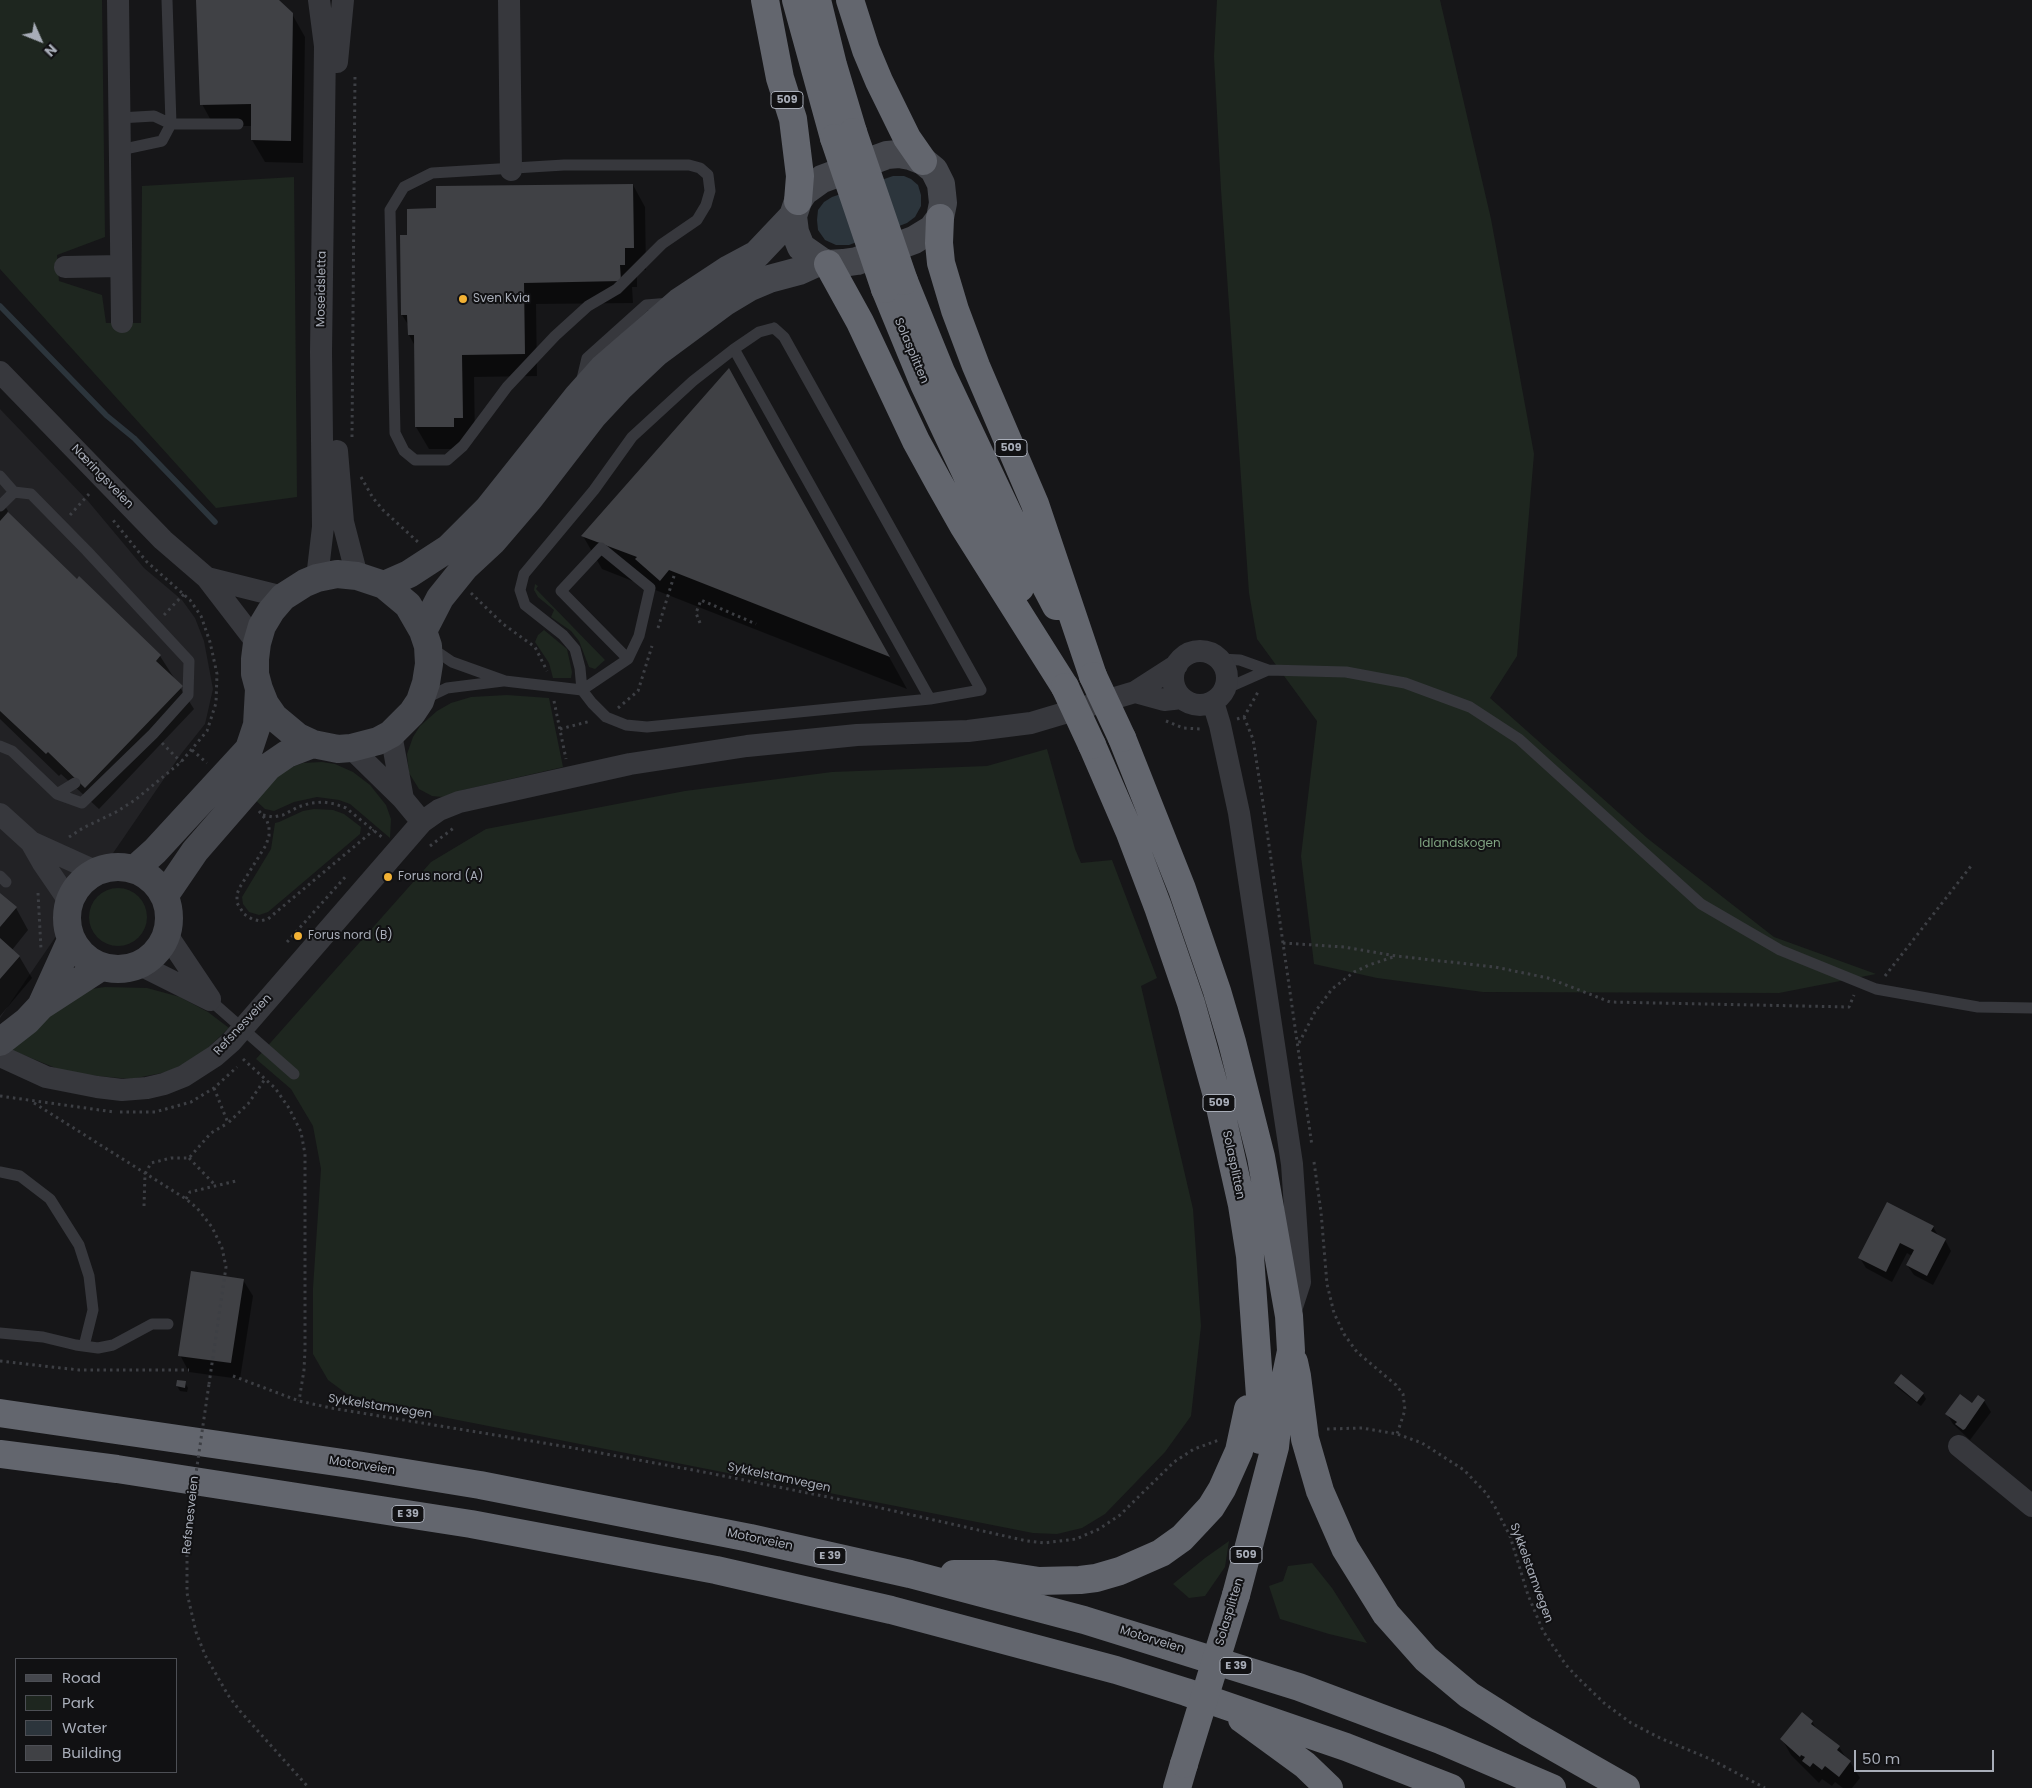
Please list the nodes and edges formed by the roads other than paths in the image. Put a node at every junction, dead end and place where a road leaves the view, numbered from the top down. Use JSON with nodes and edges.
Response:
{"nodes":[{"id":1,"x":118,"y":0,"type":"edge"},
{"id":2,"x":166,"y":0,"type":"edge"},
{"id":3,"x":319,"y":0,"type":"edge"},
{"id":4,"x":343,"y":0,"type":"edge"},
{"id":5,"x":509,"y":0,"type":"edge"},
{"id":6,"x":765,"y":0,"type":"edge"},
{"id":7,"x":796,"y":0,"type":"edge"},
{"id":8,"x":817,"y":0,"type":"edge"},
{"id":9,"x":850,"y":0,"type":"edge"},
{"id":10,"x":780,"y":78,"type":"junction"},
{"id":11,"x":119,"y":118,"type":"junction"},
{"id":12,"x":171,"y":124,"type":"junction"},
{"id":13,"x":238,"y":124,"type":"dead end"},
{"id":14,"x":843,"y":135,"type":"junction"},
{"id":15,"x":120,"y":150,"type":"junction"},
{"id":16,"x":923,"y":161,"type":"junction"},
{"id":17,"x":511,"y":170,"type":"junction"},
{"id":18,"x":796,"y":208,"type":"junction"},
{"id":19,"x":940,"y":218,"type":"junction"},
{"id":20,"x":824,"y":263,"type":"junction"},
{"id":21,"x":121,"y":266,"type":"junction"},
{"id":22,"x":65,"y":267,"type":"dead end"},
{"id":23,"x":729,"y":269,"type":"junction"},
{"id":24,"x":894,"y":285,"type":"junction"},
{"id":25,"x":122,"y":322,"type":"dead end"},
{"id":26,"x":734,"y":349,"type":"junction"},
{"id":27,"x":0,"y":372,"type":"edge"},
{"id":28,"x":0,"y":476,"type":"edge"},
{"id":29,"x":14,"y":492,"type":"junction"},
{"id":30,"x":0,"y":506,"type":"edge"},
{"id":31,"x":357,"y":576,"type":"junction"},
{"id":32,"x":207,"y":578,"type":"junction"},
{"id":33,"x":318,"y":578,"type":"junction"},
{"id":34,"x":384,"y":585,"type":"junction"},
{"id":35,"x":283,"y":597,"type":"junction"},
{"id":36,"x":426,"y":638,"type":"junction"},
{"id":37,"x":257,"y":643,"type":"junction"},
{"id":38,"x":628,"y":659,"type":"junction"},
{"id":39,"x":1220,"y":659,"type":"junction"},
{"id":40,"x":1177,"y":664,"type":"junction"},
{"id":41,"x":1268,"y":670,"type":"junction"},
{"id":42,"x":1093,"y":676,"type":"junction"},
{"id":43,"x":505,"y":681,"type":"junction"},
{"id":44,"x":1066,"y":686,"type":"junction"},
{"id":45,"x":259,"y":689,"type":"junction"},
{"id":46,"x":582,"y":690,"type":"junction"},
{"id":47,"x":1135,"y":692,"type":"junction"},
{"id":48,"x":1219,"y":696,"type":"junction"},
{"id":49,"x":1182,"y":698,"type":"junction"},
{"id":50,"x":930,"y":699,"type":"junction"},
{"id":51,"x":420,"y":701,"type":"junction"},
{"id":52,"x":391,"y":734,"type":"junction"},
{"id":53,"x":313,"y":744,"type":"junction"},
{"id":54,"x":0,"y":746,"type":"edge"},
{"id":55,"x":351,"y":748,"type":"junction"},
{"id":56,"x":75,"y":783,"type":"dead end"},
{"id":57,"x":56,"y":794,"type":"junction"},
{"id":58,"x":403,"y":799,"type":"junction"},
{"id":59,"x":0,"y":814,"type":"edge"},
{"id":60,"x":422,"y":822,"type":"junction"},
{"id":61,"x":31,"y":842,"type":"junction"},
{"id":62,"x":135,"y":869,"type":"junction"},
{"id":63,"x":96,"y":871,"type":"junction"},
{"id":64,"x":165,"y":895,"type":"junction"},
{"id":65,"x":69,"y":901,"type":"junction"},
{"id":66,"x":167,"y":935,"type":"junction"},
{"id":67,"x":72,"y":940,"type":"junction"},
{"id":68,"x":140,"y":965,"type":"junction"},
{"id":69,"x":101,"y":967,"type":"junction"},
{"id":70,"x":210,"y":1000,"type":"junction"},
{"id":71,"x":41,"y":1006,"type":"junction"},
{"id":72,"x":2032,"y":1008,"type":"edge"},
{"id":73,"x":251,"y":1035,"type":"junction"},
{"id":74,"x":0,"y":1042,"type":"edge"},
{"id":75,"x":0,"y":1056,"type":"edge"},
{"id":76,"x":294,"y":1074,"type":"dead end"},
{"id":77,"x":0,"y":1172,"type":"edge"},
{"id":78,"x":1290,"y":1316,"type":"junction"},
{"id":79,"x":168,"y":1324,"type":"dead end"},
{"id":80,"x":0,"y":1333,"type":"edge"},
{"id":81,"x":84,"y":1346,"type":"junction"},
{"id":82,"x":1256,"y":1351,"type":"junction"},
{"id":83,"x":1291,"y":1351,"type":"junction"},
{"id":84,"x":0,"y":1413,"type":"edge"},
{"id":85,"x":1959,"y":1446,"type":"dead end"},
{"id":86,"x":0,"y":1454,"type":"edge"},
{"id":87,"x":2032,"y":1506,"type":"edge"},
{"id":88,"x":1256,"y":1516,"type":"junction"},
{"id":89,"x":910,"y":1574,"type":"junction"},
{"id":90,"x":1219,"y":1703,"type":"junction"},
{"id":91,"x":1181,"y":1776,"type":"edge"},
{"id":92,"x":1329,"y":1788,"type":"edge"},
{"id":93,"x":1451,"y":1788,"type":"edge"},
{"id":94,"x":1552,"y":1788,"type":"edge"},
{"id":95,"x":1626,"y":1788,"type":"edge"}],
"edges":[{"from":1,"to":11,"type":"street"},
{"from":2,"to":12,"type":"lane"},
{"from":3,"to":33,"type":"street","name":"Moseidsletta"},
{"from":4,"to":31,"type":"street","name":"Moseidsletta"},
{"from":5,"to":17,"type":"street"},
{"from":6,"to":10,"type":"highway","number":"509"},
{"from":7,"to":14,"type":"highway","name":"Solasplitten","number":"509"},
{"from":8,"to":14,"type":"highway","name":"Solasplitten","number":"509"},
{"from":9,"to":16,"type":"highway"},
{"from":10,"to":18,"type":"highway","number":"509"},
{"from":10,"to":23,"type":"street"},
{"from":11,"to":12,"type":"lane"},
{"from":11,"to":15,"type":"street"},
{"from":12,"to":13,"type":"lane"},
{"from":12,"to":15,"type":"lane"},
{"from":14,"to":24,"type":"highway","name":"Solasplitten","number":"509","bridge":true},
{"from":15,"to":21,"type":"street"},
{"from":16,"to":18,"type":"street"},
{"from":16,"to":19,"type":"street"},
{"from":17,"to":17,"type":"lane"},
{"from":18,"to":20,"type":"street"},
{"from":18,"to":23,"type":"street"},
{"from":19,"to":20,"type":"street"},
{"from":19,"to":42,"type":"highway","number":"509"},
{"from":20,"to":36,"type":"street"},
{"from":20,"to":44,"type":"highway","number":"509"},
{"from":21,"to":22,"type":"street"},
{"from":21,"to":25,"type":"street"},
{"from":23,"to":34,"type":"street"},
{"from":24,"to":42,"type":"highway","name":"Solasplitten","number":"509"},
{"from":24,"to":44,"type":"highway","name":"Solasplitten","number":"509"},
{"from":26,"to":46,"type":"lane"},
{"from":26,"to":50,"type":"lane"},
{"from":26,"to":50,"type":"lane"},
{"from":27,"to":32,"type":"street","name":"Næringsveien"},
{"from":28,"to":29,"type":"lane"},
{"from":29,"to":30,"type":"lane"},
{"from":29,"to":57,"type":"lane"},
{"from":31,"to":33,"type":"street"},
{"from":31,"to":34,"type":"street"},
{"from":32,"to":35,"type":"street","name":"Næringsveien"},
{"from":32,"to":37,"type":"street","name":"Næringsveien"},
{"from":33,"to":35,"type":"street"},
{"from":34,"to":36,"type":"street"},
{"from":35,"to":37,"type":"street"},
{"from":36,"to":43,"type":"lane"},
{"from":36,"to":51,"type":"street"},
{"from":37,"to":45,"type":"street"},
{"from":38,"to":38,"type":"lane"},
{"from":38,"to":46,"type":"lane"},
{"from":39,"to":40,"type":"street"},
{"from":39,"to":41,"type":"lane"},
{"from":39,"to":48,"type":"street"},
{"from":40,"to":47,"type":"street"},
{"from":40,"to":49,"type":"street"},
{"from":41,"to":48,"type":"lane"},
{"from":41,"to":72,"type":"lane"},
{"from":42,"to":78,"type":"highway","name":"Solasplitten","number":"509","bridge":true},
{"from":43,"to":46,"type":"lane"},
{"from":43,"to":51,"type":"lane"},
{"from":44,"to":82,"type":"highway","name":"Solasplitten","number":"509","bridge":true},
{"from":45,"to":53,"type":"street"},
{"from":45,"to":62,"type":"street"},
{"from":46,"to":50,"type":"lane"},
{"from":47,"to":49,"type":"street"},
{"from":47,"to":60,"type":"street","name":"Refsnesveien"},
{"from":48,"to":49,"type":"street"},
{"from":48,"to":78,"type":"street"},
{"from":51,"to":52,"type":"street"},
{"from":52,"to":55,"type":"street"},
{"from":52,"to":58,"type":"street"},
{"from":53,"to":55,"type":"street"},
{"from":53,"to":64,"type":"street"},
{"from":54,"to":57,"type":"lane"},
{"from":55,"to":58,"type":"street"},
{"from":56,"to":57,"type":"lane"},
{"from":58,"to":60,"type":"street"},
{"from":59,"to":61,"type":"street"},
{"from":60,"to":73,"type":"street","name":"Refsnesveien"},
{"from":61,"to":63,"type":"street"},
{"from":61,"to":65,"type":"street"},
{"from":62,"to":63,"type":"street"},
{"from":62,"to":64,"type":"street"},
{"from":63,"to":65,"type":"street"},
{"from":64,"to":66,"type":"street"},
{"from":65,"to":67,"type":"street"},
{"from":66,"to":68,"type":"street"},
{"from":66,"to":70,"type":"street"},
{"from":67,"to":69,"type":"street"},
{"from":67,"to":71,"type":"street"},
{"from":68,"to":69,"type":"street"},
{"from":68,"to":70,"type":"street"},
{"from":69,"to":71,"type":"street"},
{"from":70,"to":73,"type":"lane"},
{"from":71,"to":74,"type":"street"},
{"from":73,"to":75,"type":"street","name":"Refsnesveien"},
{"from":73,"to":76,"type":"lane"},
{"from":77,"to":81,"type":"lane"},
{"from":78,"to":83,"type":"highway","name":"Solasplitten","number":"509"},
{"from":79,"to":81,"type":"lane"},
{"from":80,"to":81,"type":"lane"},
{"from":82,"to":88,"type":"highway","name":"Solasplitten","number":"509"},
{"from":82,"to":89,"type":"highway","number":"E 39"},
{"from":83,"to":88,"type":"highway","name":"Solasplitten","number":"509"},
{"from":83,"to":95,"type":"highway"},
{"from":84,"to":89,"type":"highway","name":"Motorveien","number":"E 39"},
{"from":85,"to":87,"type":"street"},
{"from":86,"to":90,"type":"highway","number":"E 39"},
{"from":88,"to":91,"type":"highway","name":"Solasplitten","number":"509","bridge":true},
{"from":89,"to":94,"type":"highway","name":"Motorveien","number":"E 39"},
{"from":90,"to":92,"type":"highway","number":"E 39"},
{"from":90,"to":93,"type":"highway","number":"E 39"}]}
